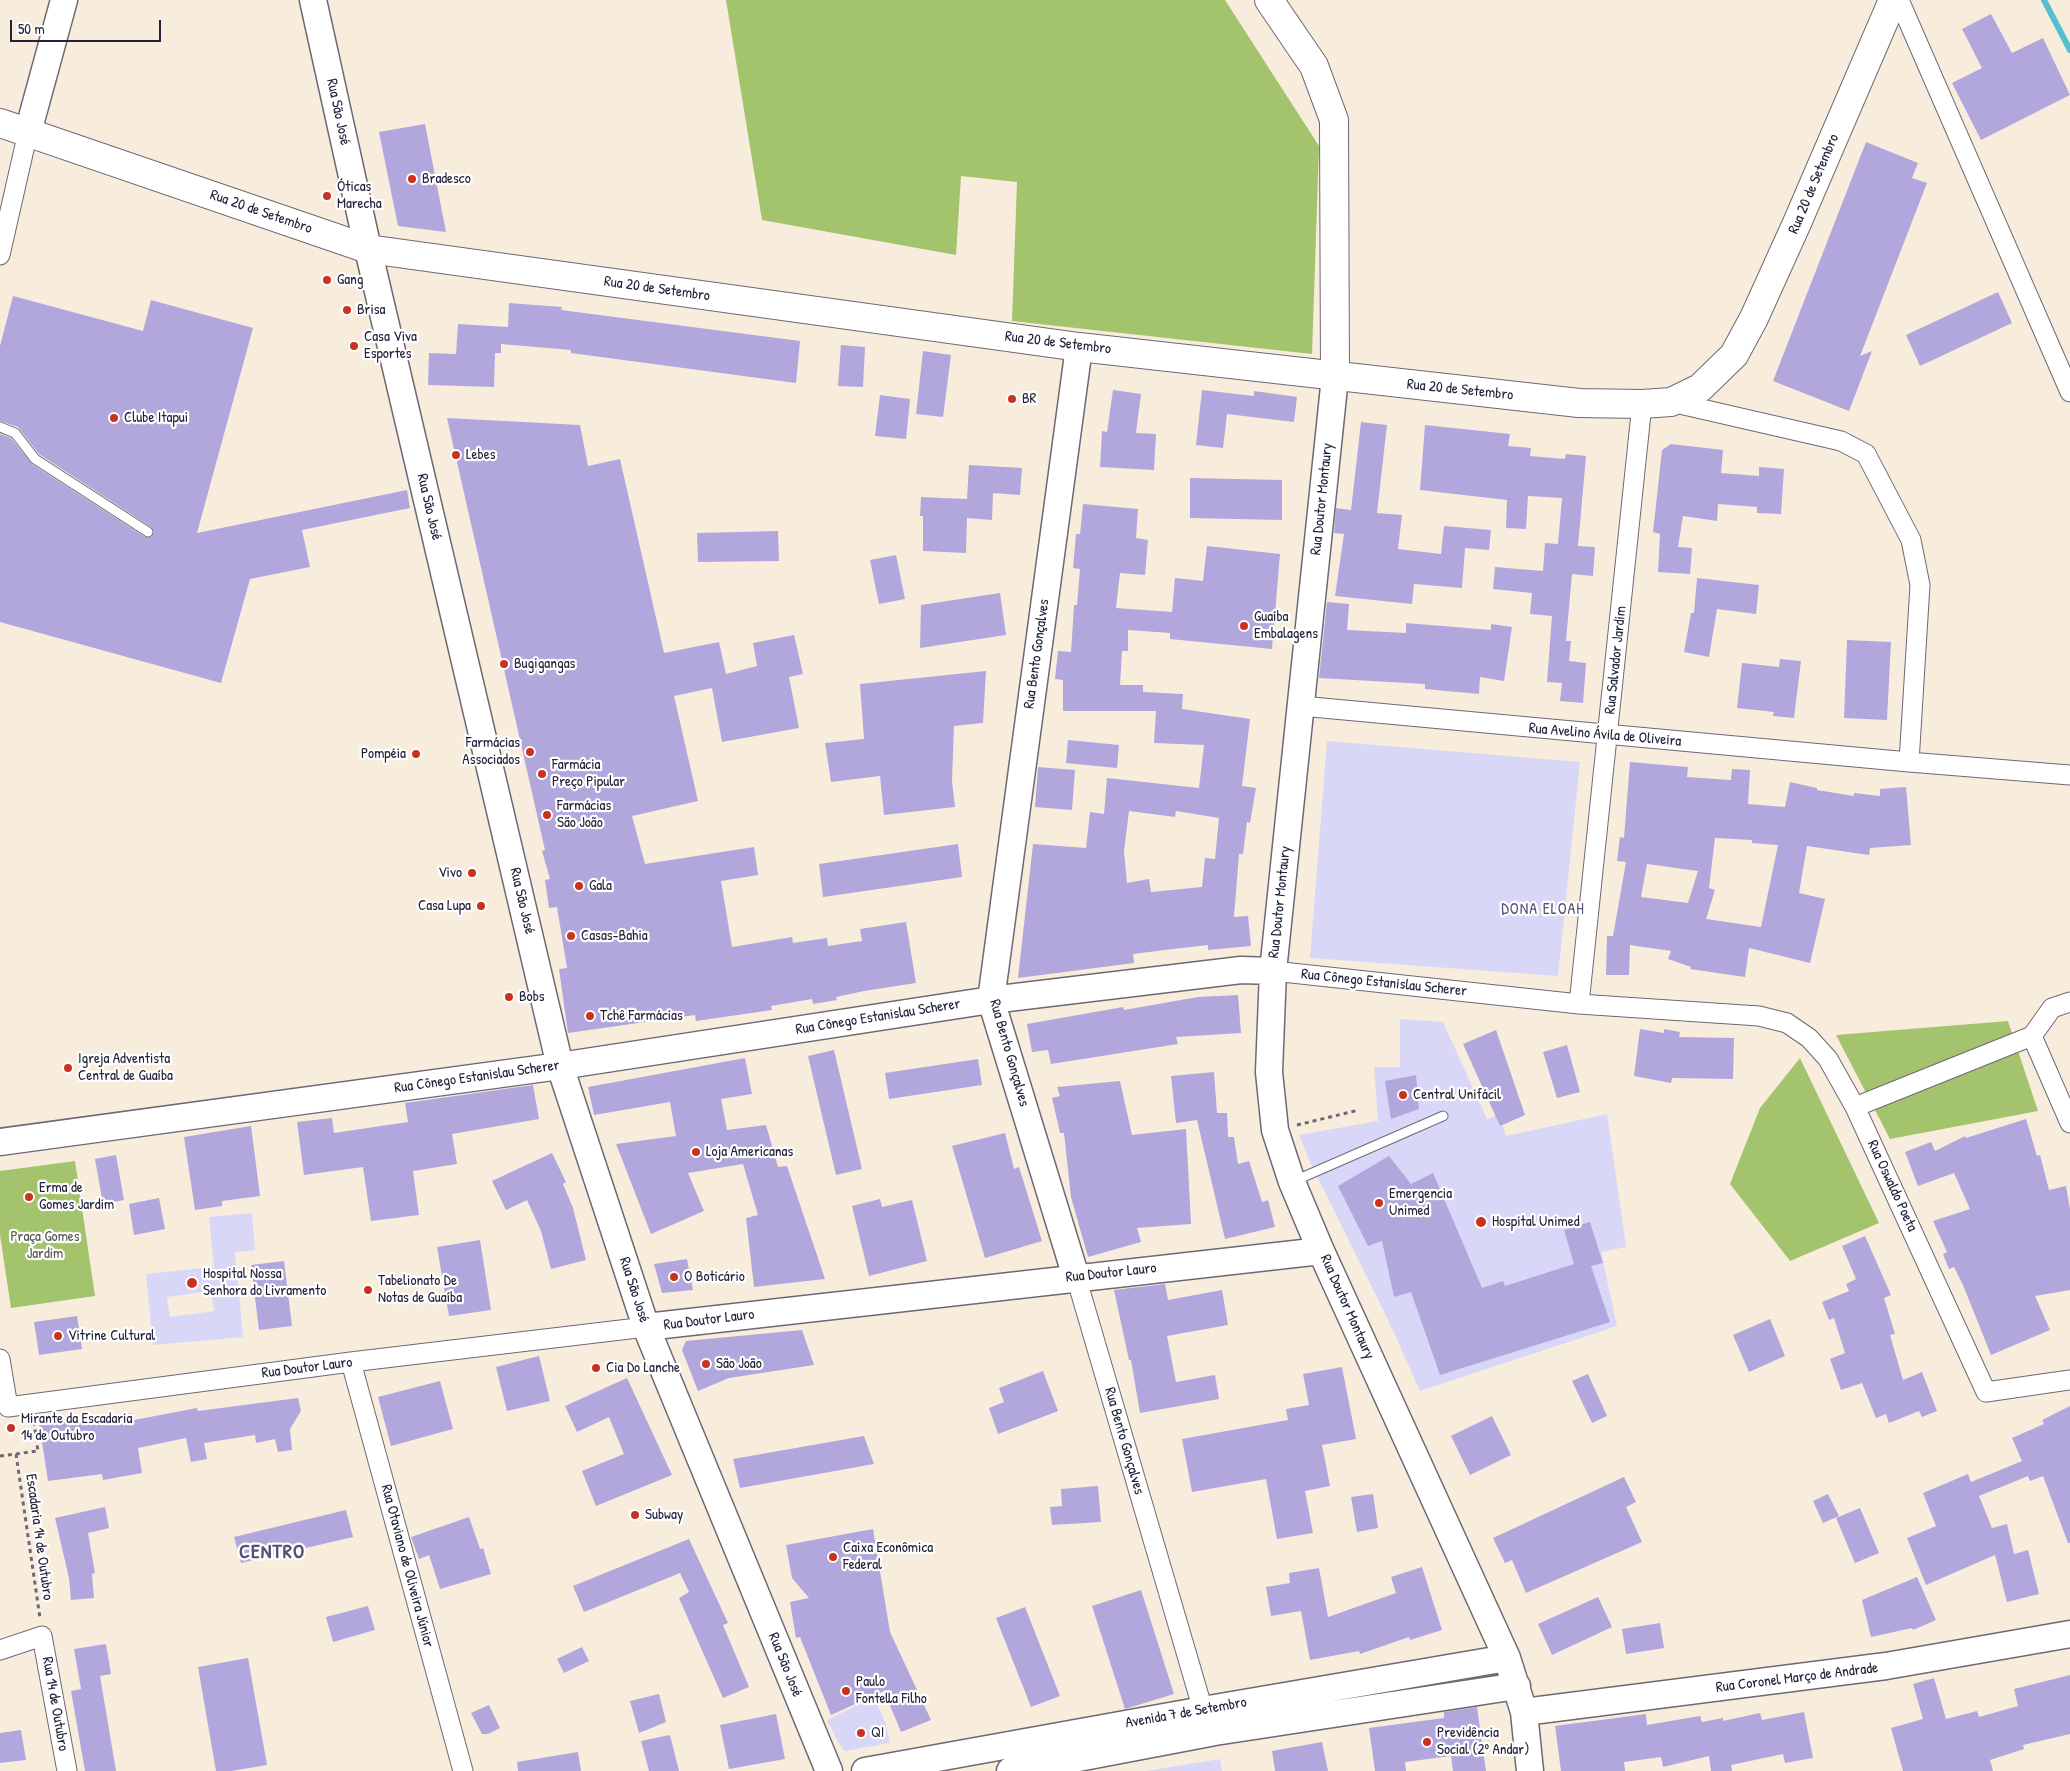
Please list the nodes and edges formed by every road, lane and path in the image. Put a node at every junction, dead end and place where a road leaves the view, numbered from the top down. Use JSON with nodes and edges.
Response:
{"nodes":[{"id":1,"x":64,"y":0,"type":"edge"},
{"id":2,"x":313,"y":0,"type":"edge"},
{"id":3,"x":1270,"y":0,"type":"edge"},
{"id":4,"x":1893,"y":0,"type":"edge"},
{"id":5,"x":1899,"y":0,"type":"edge"},
{"id":6,"x":0,"y":123,"type":"edge"},
{"id":7,"x":28,"y":132,"type":"junction"},
{"id":8,"x":368,"y":249,"type":"junction"},
{"id":9,"x":0,"y":255,"type":"edge"},
{"id":10,"x":1079,"y":347,"type":"junction"},
{"id":11,"x":1335,"y":377,"type":"junction"},
{"id":12,"x":2070,"y":392,"type":"edge"},
{"id":13,"x":1671,"y":402,"type":"junction"},
{"id":14,"x":1642,"y":404,"type":"junction"},
{"id":15,"x":0,"y":427,"type":"edge"},
{"id":16,"x":148,"y":532,"type":"dead end"},
{"id":17,"x":1301,"y":706,"type":"junction"},
{"id":18,"x":1608,"y":735,"type":"junction"},
{"id":19,"x":1909,"y":762,"type":"junction"},
{"id":20,"x":2070,"y":775,"type":"edge"},
{"id":21,"x":1273,"y":971,"type":"junction"},
{"id":22,"x":991,"y":1000,"type":"junction"},
{"id":23,"x":2070,"y":1002,"type":"edge"},
{"id":24,"x":1579,"y":1004,"type":"junction"},
{"id":25,"x":1759,"y":1016,"type":"joint"},
{"id":26,"x":2032,"y":1036,"type":"junction"},
{"id":27,"x":560,"y":1066,"type":"junction"},
{"id":28,"x":1855,"y":1107,"type":"junction"},
{"id":29,"x":1359,"y":1110,"type":"dead end"},
{"id":30,"x":1443,"y":1116,"type":"dead end"},
{"id":31,"x":2070,"y":1123,"type":"edge"},
{"id":32,"x":1275,"y":1130,"type":"junction"},
{"id":33,"x":0,"y":1142,"type":"edge"},
{"id":34,"x":1292,"y":1182,"type":"junction"},
{"id":35,"x":1322,"y":1251,"type":"junction"},
{"id":36,"x":1076,"y":1277,"type":"junction"},
{"id":37,"x":646,"y":1327,"type":"junction"},
{"id":38,"x":0,"y":1359,"type":"edge"},
{"id":39,"x":351,"y":1362,"type":"junction"},
{"id":40,"x":2070,"y":1380,"type":"edge"},
{"id":41,"x":33,"y":1417,"type":"dead end"},
{"id":42,"x":16,"y":1454,"type":"junction"},
{"id":43,"x":0,"y":1456,"type":"edge"},
{"id":44,"x":40,"y":1616,"type":"dead end"},
{"id":45,"x":2070,"y":1634,"type":"edge"},
{"id":46,"x":0,"y":1650,"type":"edge"},
{"id":47,"x":1507,"y":1658,"type":"junction"},
{"id":48,"x":1517,"y":1686,"type":"junction"},
{"id":49,"x":1203,"y":1710,"type":"junction"},
{"id":50,"x":1524,"y":1712,"type":"junction"},
{"id":51,"x":67,"y":1771,"type":"edge"},
{"id":52,"x":462,"y":1771,"type":"edge"},
{"id":53,"x":829,"y":1771,"type":"edge"},
{"id":54,"x":865,"y":1771,"type":"edge"},
{"id":55,"x":1010,"y":1771,"type":"edge"},
{"id":56,"x":1530,"y":1771,"type":"edge"}],
"edges":[{"from":1,"to":7,"type":"street"},
{"from":2,"to":8,"type":"street","name":"Rua São José"},
{"from":3,"to":11,"type":"main road","name":"Rua Doutor Montaury"},
{"from":4,"to":13,"type":"main road","name":"Rua 20 de Setembro"},
{"from":5,"to":12,"type":"street"},
{"from":6,"to":7,"type":"main road","name":"Rua 20 de Setembro"},
{"from":7,"to":8,"type":"main road","name":"Rua 20 de Setembro"},
{"from":7,"to":9,"type":"street"},
{"from":8,"to":10,"type":"main road","name":"Rua 20 de Setembro"},
{"from":8,"to":27,"type":"street","name":"Rua São José"},
{"from":10,"to":11,"type":"main road","name":"Rua 20 de Setembro"},
{"from":10,"to":22,"type":"street","name":"Rua Bento Gonçalves"},
{"from":11,"to":14,"type":"main road","name":"Rua 20 de Setembro"},
{"from":11,"to":17,"type":"street","name":"Rua Doutor Montaury"},
{"from":13,"to":14,"type":"main road","name":"Rua 20 de Setembro"},
{"from":13,"to":19,"type":"street"},
{"from":14,"to":18,"type":"street","name":"Rua Salvador Jardim"},
{"from":15,"to":16,"type":"lane"},
{"from":17,"to":18,"type":"street","name":"Rua Avelino Ávila de Oliveira"},
{"from":17,"to":21,"type":"street","name":"Rua Doutor Montaury"},
{"from":18,"to":19,"type":"street","name":"Rua Avelino Ávila de Oliveira"},
{"from":18,"to":24,"type":"street","name":"Rua Salvador Jardim"},
{"from":19,"to":20,"type":"street","name":"Rua Avelino Ávila de Oliveira"},
{"from":21,"to":22,"type":"street","name":"Rua Cônego Estanislau Scherer"},
{"from":21,"to":24,"type":"street","name":"Rua Cônego Estanislau Scherer"},
{"from":21,"to":32,"type":"street","name":"Rua Doutor Montaury"},
{"from":22,"to":27,"type":"street","name":"Rua Cônego Estanislau Scherer"},
{"from":22,"to":36,"type":"street","name":"Rua Bento Gonçalves"},
{"from":23,"to":26,"type":"street"},
{"from":24,"to":25,"type":"street","name":"Rua Cônego Estanislau Scherer"},
{"from":25,"to":28,"type":"street","name":"Rua Oswaldo Poeta"},
{"from":26,"to":28,"type":"street"},
{"from":26,"to":31,"type":"street"},
{"from":27,"to":33,"type":"street","name":"Rua Cônego Estanislau Scherer"},
{"from":27,"to":37,"type":"street","name":"Rua São José"},
{"from":28,"to":40,"type":"street","name":"Rua Oswaldo Poeta"},
{"from":29,"to":32,"type":"path"},
{"from":30,"to":34,"type":"lane"},
{"from":32,"to":34,"type":"street","name":"Rua Doutor Montaury"},
{"from":34,"to":35,"type":"street","name":"Rua Doutor Montaury"},
{"from":35,"to":36,"type":"street","name":"Rua Doutor Lauro"},
{"from":35,"to":47,"type":"street","name":"Rua Doutor Montaury"},
{"from":36,"to":37,"type":"street","name":"Rua Doutor Lauro"},
{"from":36,"to":49,"type":"street","name":"Rua Bento Gonçalves"},
{"from":37,"to":39,"type":"street","name":"Rua Doutor Lauro"},
{"from":37,"to":53,"type":"street","name":"Rua São José"},
{"from":38,"to":39,"type":"street","name":"Rua Doutor Lauro"},
{"from":39,"to":52,"type":"street","name":"Rua Otaviano de Oliveira Júnior"},
{"from":41,"to":42,"type":"path"},
{"from":42,"to":43,"type":"path"},
{"from":42,"to":44,"type":"path","name":"Escadaria 14 de Outubro"},
{"from":45,"to":50,"type":"street","name":"Rua Coronel Março de Andrade"},
{"from":46,"to":51,"type":"street","name":"Rua 14 de Outubro"},
{"from":47,"to":48,"type":"street","name":"Rua Doutor Montaury"},
{"from":47,"to":49,"type":"street","name":"Avenida 7 de Setembro"},
{"from":48,"to":50,"type":"street","name":"Rua Doutor Montaury"},
{"from":48,"to":55,"type":"street","name":"Avenida 7 de Setembro"},
{"from":49,"to":54,"type":"street","name":"Avenida 7 de Setembro"},
{"from":50,"to":56,"type":"street","name":"Rua Doutor Montaury"}]}
